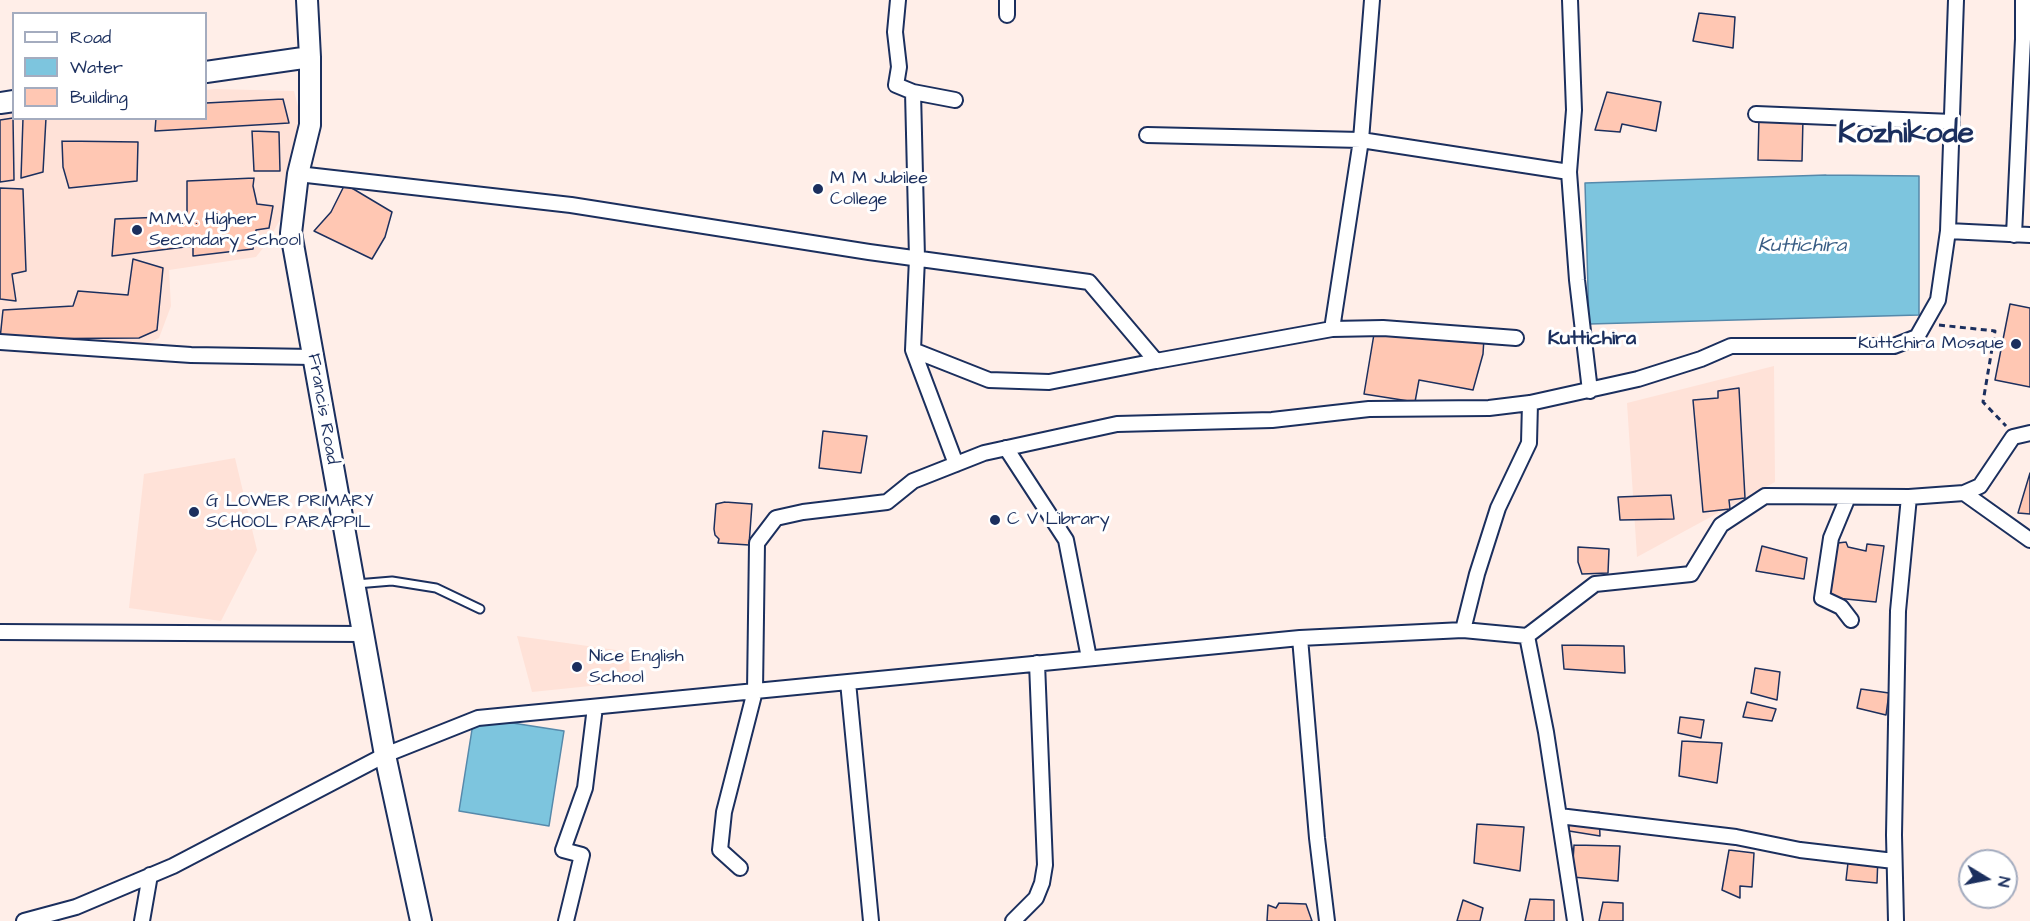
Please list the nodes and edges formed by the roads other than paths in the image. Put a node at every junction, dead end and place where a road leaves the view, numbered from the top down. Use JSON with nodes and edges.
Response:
{"nodes":[{"id":1,"x":307,"y":0,"type":"edge"},
{"id":2,"x":898,"y":0,"type":"edge"},
{"id":3,"x":1007,"y":0,"type":"edge"},
{"id":4,"x":1372,"y":0,"type":"edge"},
{"id":5,"x":1570,"y":0,"type":"edge"},
{"id":6,"x":1956,"y":0,"type":"edge"},
{"id":7,"x":2023,"y":0,"type":"edge"},
{"id":8,"x":1007,"y":15,"type":"dead end"},
{"id":9,"x":310,"y":57,"type":"junction"},
{"id":10,"x":207,"y":72,"type":"edge"},
{"id":11,"x":913,"y":92,"type":"junction"},
{"id":12,"x":955,"y":100,"type":"dead end"},
{"id":13,"x":1756,"y":114,"type":"dead end"},
{"id":14,"x":1952,"y":122,"type":"junction"},
{"id":15,"x":1147,"y":135,"type":"dead end"},
{"id":16,"x":1361,"y":140,"type":"junction"},
{"id":17,"x":1569,"y":172,"type":"junction"},
{"id":18,"x":298,"y":174,"type":"junction"},
{"id":19,"x":1948,"y":231,"type":"junction"},
{"id":20,"x":2014,"y":235,"type":"junction"},
{"id":21,"x":2030,"y":235,"type":"edge"},
{"id":22,"x":917,"y":258,"type":"junction"},
{"id":23,"x":1332,"y":329,"type":"junction"},
{"id":24,"x":1516,"y":338,"type":"dead end"},
{"id":25,"x":0,"y":342,"type":"edge"},
{"id":26,"x":913,"y":350,"type":"junction"},
{"id":27,"x":313,"y":357,"type":"junction"},
{"id":28,"x":1156,"y":361,"type":"junction"},
{"id":29,"x":1590,"y":391,"type":"junction"},
{"id":30,"x":1530,"y":404,"type":"junction"},
{"id":31,"x":2030,"y":433,"type":"edge"},
{"id":32,"x":1006,"y":448,"type":"junction"},
{"id":33,"x":956,"y":464,"type":"junction"},
{"id":34,"x":1964,"y":493,"type":"junction"},
{"id":35,"x":1848,"y":497,"type":"junction"},
{"id":36,"x":1909,"y":497,"type":"junction"},
{"id":37,"x":2030,"y":540,"type":"edge"},
{"id":38,"x":354,"y":584,"type":"junction"},
{"id":39,"x":480,"y":609,"type":"dead end"},
{"id":40,"x":1851,"y":620,"type":"dead end"},
{"id":41,"x":1463,"y":630,"type":"junction"},
{"id":42,"x":0,"y":632,"type":"edge"},
{"id":43,"x":363,"y":634,"type":"junction"},
{"id":44,"x":1527,"y":636,"type":"junction"},
{"id":45,"x":1300,"y":638,"type":"junction"},
{"id":46,"x":1089,"y":658,"type":"junction"},
{"id":47,"x":1037,"y":663,"type":"junction"},
{"id":48,"x":848,"y":682,"type":"junction"},
{"id":49,"x":755,"y":691,"type":"junction"},
{"id":50,"x":595,"y":707,"type":"junction"},
{"id":51,"x":385,"y":754,"type":"junction"},
{"id":52,"x":1559,"y":816,"type":"junction"},
{"id":53,"x":1894,"y":861,"type":"junction"},
{"id":54,"x":740,"y":868,"type":"dead end"},
{"id":55,"x":150,"y":875,"type":"junction"},
{"id":56,"x":24,"y":921,"type":"edge"},
{"id":57,"x":142,"y":921,"type":"edge"},
{"id":58,"x":421,"y":921,"type":"edge"},
{"id":59,"x":567,"y":921,"type":"edge"},
{"id":60,"x":871,"y":921,"type":"edge"},
{"id":61,"x":1013,"y":921,"type":"edge"},
{"id":62,"x":1327,"y":921,"type":"edge"},
{"id":63,"x":1575,"y":921,"type":"edge"},
{"id":64,"x":1896,"y":921,"type":"edge"}],
"edges":[{"from":1,"to":9,"type":"main road","name":"Francis Road"},
{"from":2,"to":11,"type":"street"},
{"from":3,"to":8,"type":"street"},
{"from":4,"to":16,"type":"street"},
{"from":5,"to":17,"type":"street"},
{"from":6,"to":14,"type":"street"},
{"from":7,"to":20,"type":"street"},
{"from":9,"to":10,"type":"main road"},
{"from":9,"to":18,"type":"main road","name":"Francis Road"},
{"from":11,"to":12,"type":"street"},
{"from":11,"to":22,"type":"street"},
{"from":13,"to":14,"type":"street"},
{"from":14,"to":19,"type":"street"},
{"from":15,"to":16,"type":"street"},
{"from":16,"to":17,"type":"street"},
{"from":16,"to":23,"type":"street"},
{"from":17,"to":29,"type":"street"},
{"from":18,"to":22,"type":"street"},
{"from":18,"to":27,"type":"main road","name":"Francis Road"},
{"from":19,"to":20,"type":"street"},
{"from":19,"to":29,"type":"street"},
{"from":20,"to":21,"type":"street"},
{"from":22,"to":26,"type":"street"},
{"from":22,"to":28,"type":"street"},
{"from":23,"to":24,"type":"street"},
{"from":23,"to":28,"type":"street"},
{"from":25,"to":27,"type":"street"},
{"from":26,"to":28,"type":"street"},
{"from":26,"to":33,"type":"street"},
{"from":27,"to":38,"type":"main road","name":"Francis Road"},
{"from":29,"to":30,"type":"street"},
{"from":30,"to":32,"type":"street"},
{"from":30,"to":41,"type":"street"},
{"from":31,"to":34,"type":"street"},
{"from":32,"to":33,"type":"street"},
{"from":32,"to":46,"type":"street"},
{"from":33,"to":49,"type":"street"},
{"from":34,"to":36,"type":"street"},
{"from":34,"to":37,"type":"street"},
{"from":35,"to":36,"type":"street"},
{"from":35,"to":40,"type":"street"},
{"from":35,"to":44,"type":"street"},
{"from":36,"to":53,"type":"street"},
{"from":38,"to":39,"type":"lane"},
{"from":38,"to":43,"type":"main road","name":"Francis Road"},
{"from":41,"to":44,"type":"street"},
{"from":41,"to":45,"type":"street"},
{"from":42,"to":43,"type":"street"},
{"from":43,"to":51,"type":"main road","name":"Francis Road"},
{"from":44,"to":52,"type":"street"},
{"from":45,"to":46,"type":"street"},
{"from":45,"to":62,"type":"street"},
{"from":46,"to":47,"type":"street"},
{"from":47,"to":48,"type":"street"},
{"from":47,"to":61,"type":"street"},
{"from":48,"to":49,"type":"street"},
{"from":48,"to":60,"type":"street"},
{"from":49,"to":50,"type":"street"},
{"from":49,"to":54,"type":"street"},
{"from":50,"to":51,"type":"street"},
{"from":50,"to":59,"type":"street"},
{"from":51,"to":55,"type":"street"},
{"from":51,"to":58,"type":"main road","name":"Francis Road"},
{"from":52,"to":53,"type":"street"},
{"from":52,"to":63,"type":"street"},
{"from":53,"to":64,"type":"street"},
{"from":55,"to":56,"type":"street"},
{"from":55,"to":57,"type":"street"}]}
